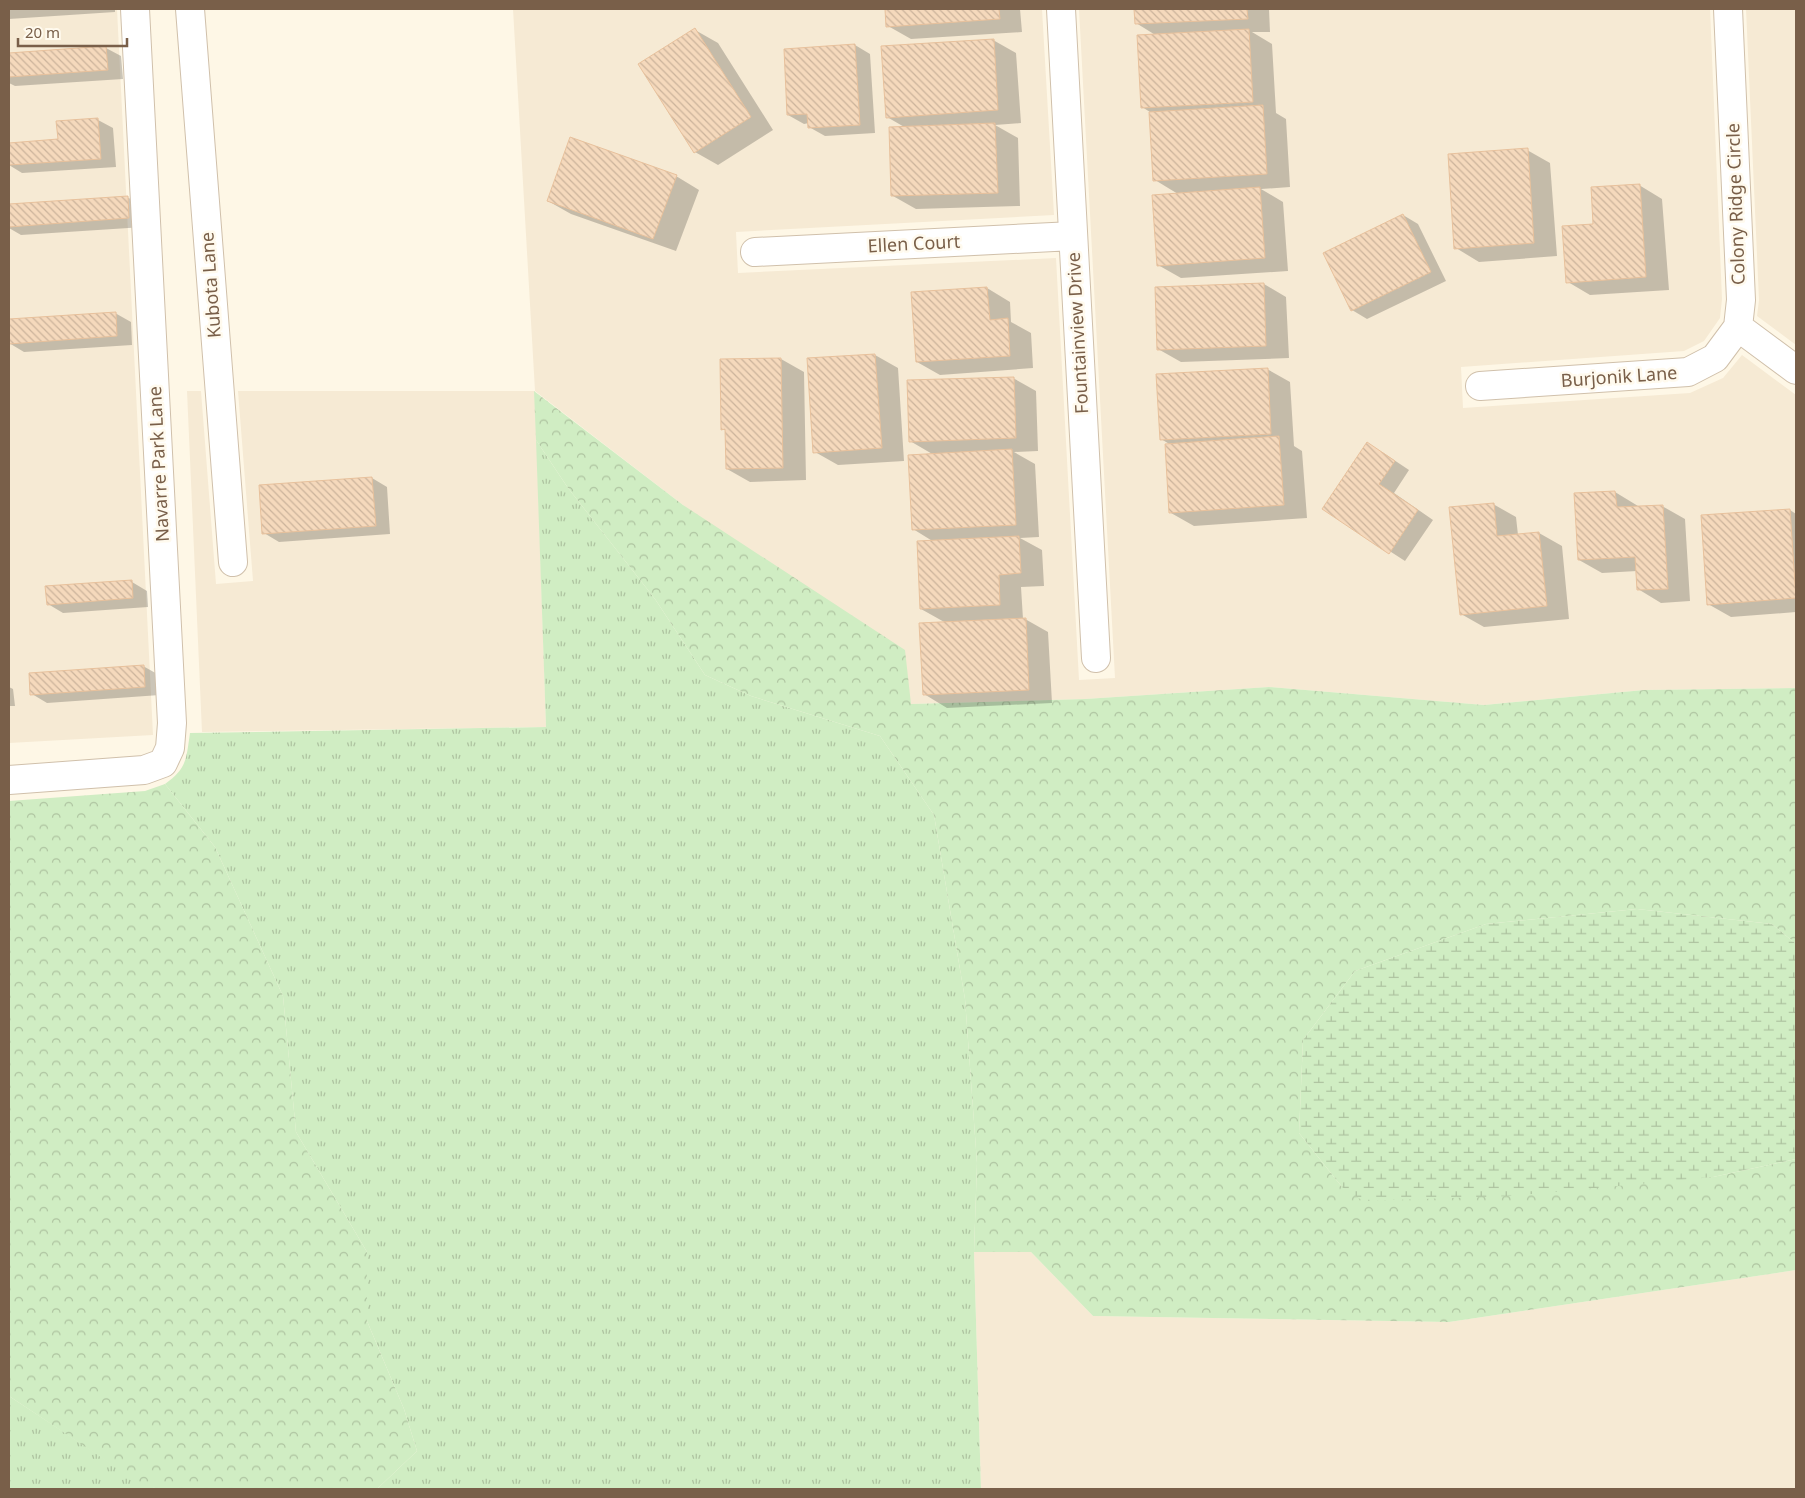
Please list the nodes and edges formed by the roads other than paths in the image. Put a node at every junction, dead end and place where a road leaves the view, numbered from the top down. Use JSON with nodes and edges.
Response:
{"nodes":[{"id":1,"x":135,"y":9,"type":"edge"},
{"id":2,"x":190,"y":9,"type":"edge"},
{"id":3,"x":1060,"y":9,"type":"edge"},
{"id":4,"x":1728,"y":9,"type":"edge"},
{"id":5,"x":1073,"y":236,"type":"junction"},
{"id":6,"x":755,"y":252,"type":"dead end"},
{"id":7,"x":1738,"y":327,"type":"junction"},
{"id":8,"x":1796,"y":370,"type":"edge"},
{"id":9,"x":1480,"y":386,"type":"dead end"},
{"id":10,"x":233,"y":562,"type":"dead end"},
{"id":11,"x":1096,"y":658,"type":"dead end"},
{"id":12,"x":9,"y":780,"type":"edge"}],
"edges":[{"from":1,"to":12,"type":"street","name":"Navarre Park Lane"},
{"from":2,"to":10,"type":"street","name":"Kubota Lane"},
{"from":3,"to":5,"type":"street","name":"Fountainview Drive"},
{"from":4,"to":7,"type":"street","name":"Colony Ridge Circle"},
{"from":5,"to":6,"type":"street","name":"Ellen Court"},
{"from":5,"to":11,"type":"street","name":"Fountainview Drive"},
{"from":7,"to":8,"type":"street"},
{"from":7,"to":9,"type":"street","name":"Burjonik Lane"}]}
